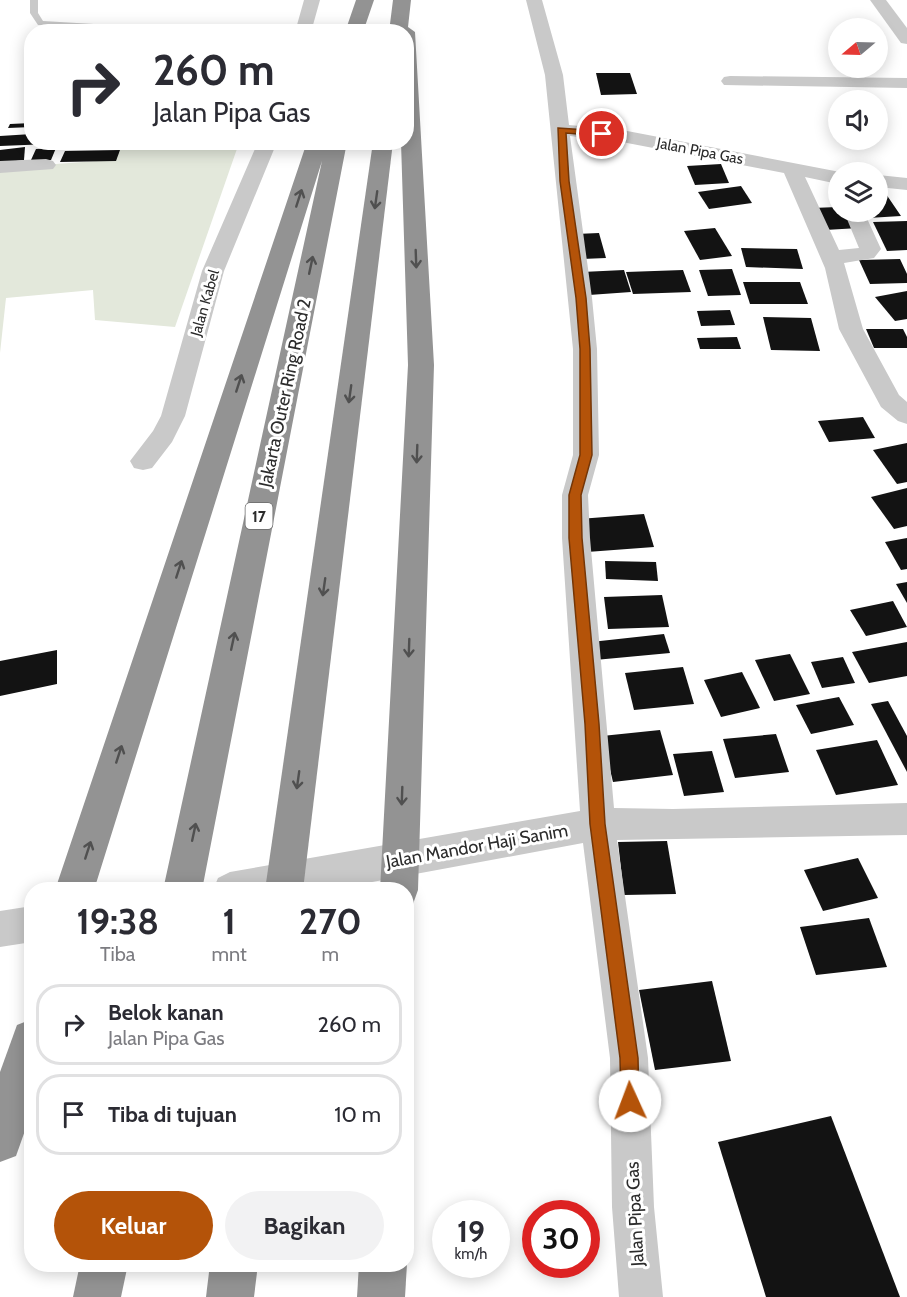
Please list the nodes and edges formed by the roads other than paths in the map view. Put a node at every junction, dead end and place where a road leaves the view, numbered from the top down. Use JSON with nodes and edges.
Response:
{"nodes":[{"id":1,"x":34,"y":0,"type":"edge"},
{"id":2,"x":312,"y":0,"type":"edge"},
{"id":3,"x":366,"y":0,"type":"edge"},
{"id":4,"x":404,"y":0,"type":"edge"},
{"id":5,"x":534,"y":0,"type":"edge"},
{"id":6,"x":878,"y":0,"type":"edge"},
{"id":7,"x":59,"y":24,"type":"edge"},
{"id":8,"x":305,"y":24,"type":"edge"},
{"id":9,"x":357,"y":24,"type":"edge"},
{"id":10,"x":362,"y":24,"type":"edge"},
{"id":11,"x":400,"y":24,"type":"edge"},
{"id":12,"x":406,"y":24,"type":"edge"},
{"id":13,"x":907,"y":39,"type":"edge"},
{"id":14,"x":730,"y":81,"type":"dead end"},
{"id":15,"x":907,"y":83,"type":"edge"},
{"id":16,"x":561,"y":130,"type":"junction"},
{"id":17,"x":265,"y":150,"type":"edge"},
{"id":18,"x":315,"y":150,"type":"edge"},
{"id":19,"x":335,"y":150,"type":"edge"},
{"id":20,"x":382,"y":150,"type":"edge"},
{"id":21,"x":411,"y":150,"type":"edge"},
{"id":22,"x":46,"y":165,"type":"dead end"},
{"id":23,"x":0,"y":167,"type":"edge"},
{"id":24,"x":791,"y":168,"type":"junction"},
{"id":25,"x":828,"y":176,"type":"edge"},
{"id":26,"x":888,"y":182,"type":"edge"},
{"id":27,"x":907,"y":184,"type":"edge"},
{"id":28,"x":859,"y":222,"type":"edge"},
{"id":29,"x":831,"y":258,"type":"junction"},
{"id":30,"x":907,"y":416,"type":"edge"},
{"id":31,"x":142,"y":461,"type":"dead end"},
{"id":32,"x":907,"y":819,"type":"edge"},
{"id":33,"x":598,"y":824,"type":"junction"},
{"id":34,"x":77,"y":882,"type":"edge"},
{"id":35,"x":184,"y":882,"type":"edge"},
{"id":36,"x":276,"y":882,"type":"edge"},
{"id":37,"x":285,"y":882,"type":"edge"},
{"id":38,"x":399,"y":882,"type":"edge"},
{"id":39,"x":24,"y":925,"type":"edge"},
{"id":40,"x":0,"y":929,"type":"edge"},
{"id":41,"x":24,"y":1065,"type":"edge"},
{"id":42,"x":0,"y":1140,"type":"edge"},
{"id":43,"x":102,"y":1272,"type":"edge"},
{"id":44,"x":233,"y":1272,"type":"edge"},
{"id":45,"x":382,"y":1272,"type":"edge"},
{"id":46,"x":97,"y":1297,"type":"edge"},
{"id":47,"x":230,"y":1297,"type":"edge"},
{"id":48,"x":381,"y":1297,"type":"edge"},
{"id":49,"x":641,"y":1297,"type":"edge"}],
"edges":[{"from":1,"to":7,"type":"lane"},
{"from":2,"to":8,"type":"street"},
{"from":3,"to":9,"type":"highway"},
{"from":3,"to":10,"type":"highway"},
{"from":4,"to":11,"type":"highway"},
{"from":4,"to":12,"type":"highway"},
{"from":5,"to":16,"type":"street","name":"Jalan Pipa Gas"},
{"from":6,"to":13,"type":"street"},
{"from":14,"to":15,"type":"street"},
{"from":16,"to":24,"type":"street","name":"Jalan Pipa Gas"},
{"from":16,"to":33,"type":"street","name":"Jalan Pipa Gas"},
{"from":17,"to":31,"type":"street","name":"Jalan Kabel"},
{"from":34,"to":18,"type":"highway","one_way":true},
{"from":35,"to":19,"type":"highway","name":"Jakarta Outer Ring Road 2","number":"17","one_way":true},
{"from":20,"to":37,"type":"highway","one_way":true},
{"from":21,"to":38,"type":"highway","one_way":true},
{"from":22,"to":23,"type":"street"},
{"from":24,"to":25,"type":"street","name":"Jalan Pipa Gas"},
{"from":24,"to":29,"type":"street"},
{"from":26,"to":27,"type":"street"},
{"from":28,"to":29,"type":"street"},
{"from":29,"to":30,"type":"street"},
{"from":32,"to":33,"type":"street","name":"Jalan Mandor Haji Sanim"},
{"from":33,"to":36,"type":"street","name":"Jalan Mandor Haji Sanim"},
{"from":33,"to":49,"type":"street","name":"Jalan Pipa Gas"},
{"from":39,"to":40,"type":"street"},
{"from":41,"to":42,"type":"highway"},
{"from":43,"to":46,"type":"highway"},
{"from":44,"to":47,"type":"highway"},
{"from":45,"to":48,"type":"highway"}]}
